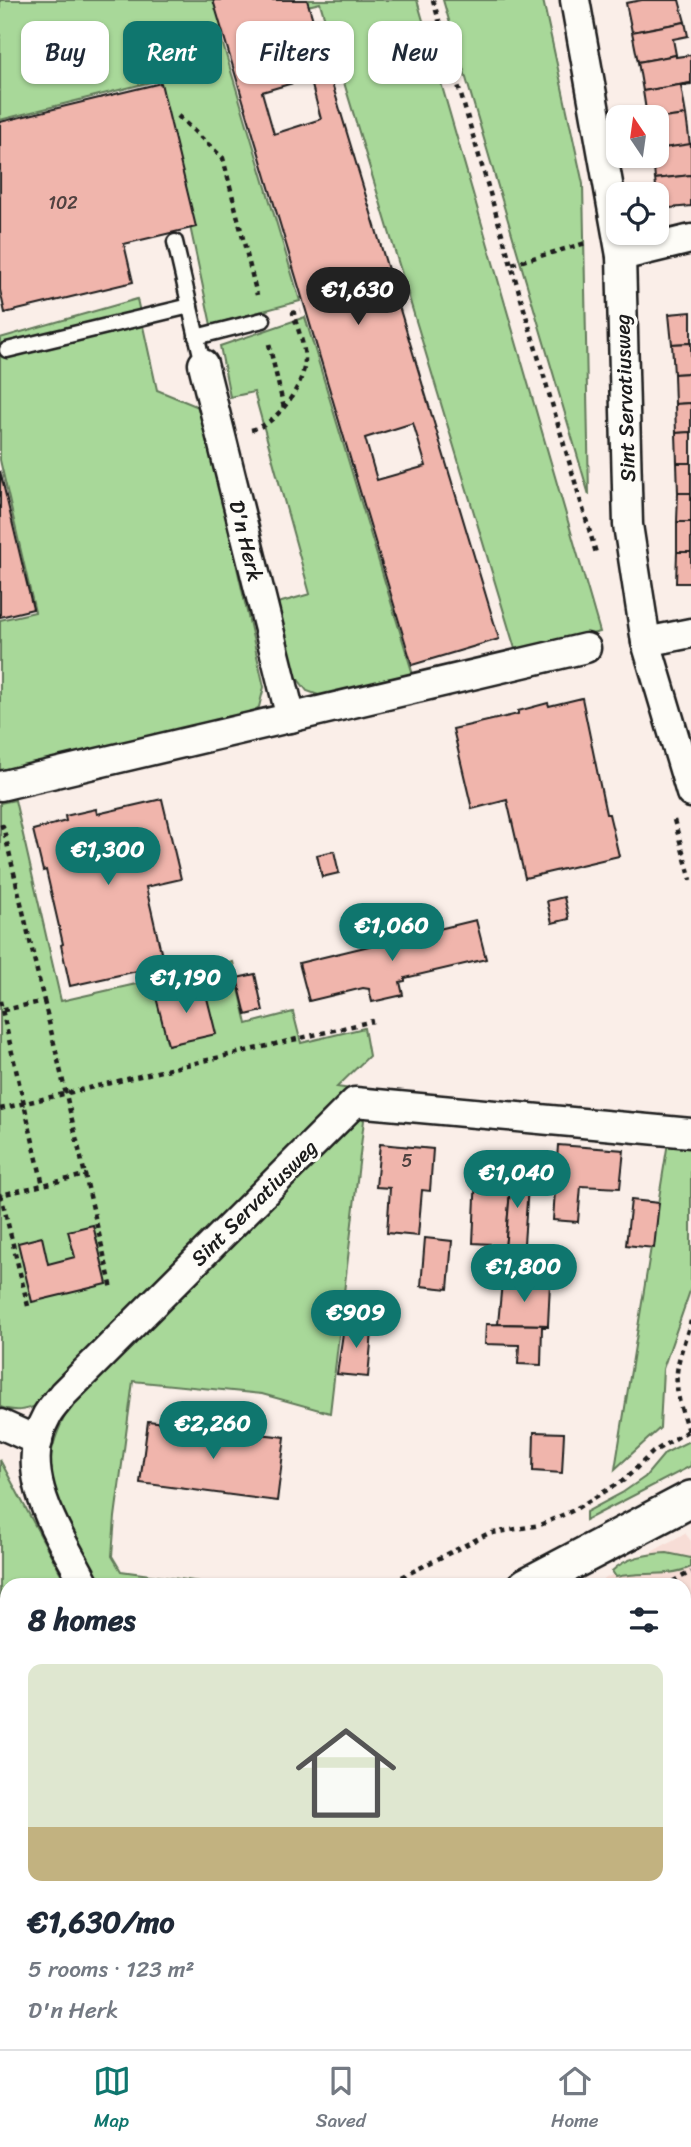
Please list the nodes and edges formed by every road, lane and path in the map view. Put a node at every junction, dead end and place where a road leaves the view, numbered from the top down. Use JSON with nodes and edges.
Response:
{"nodes":[{"id":1,"x":433,"y":0,"type":"edge"},
{"id":2,"x":575,"y":0,"type":"edge"},
{"id":3,"x":178,"y":116,"type":"dead end"},
{"id":4,"x":608,"y":182,"type":"edge"},
{"id":5,"x":691,"y":239,"type":"edge"},
{"id":6,"x":669,"y":241,"type":"edge"},
{"id":7,"x":175,"y":242,"type":"dead end"},
{"id":8,"x":619,"y":245,"type":"joint"},
{"id":9,"x":512,"y":264,"type":"junction"},
{"id":10,"x":190,"y":306,"type":"junction"},
{"id":11,"x":301,"y":311,"type":"dead end"},
{"id":12,"x":263,"y":320,"type":"junction"},
{"id":13,"x":196,"y":337,"type":"junction"},
{"id":14,"x":6,"y":350,"type":"dead end"},
{"id":15,"x":203,"y":364,"type":"joint"},
{"id":16,"x":284,"y":408,"type":"junction"},
{"id":17,"x":219,"y":432,"type":"junction"},
{"id":18,"x":600,"y":566,"type":"dead end"},
{"id":19,"x":691,"y":633,"type":"edge"},
{"id":20,"x":646,"y":642,"type":"junction"},
{"id":21,"x":586,"y":648,"type":"dead end"},
{"id":22,"x":290,"y":718,"type":"junction"},
{"id":23,"x":0,"y":786,"type":"edge"},
{"id":24,"x":691,"y":793,"type":"edge"},
{"id":25,"x":0,"y":827,"type":"edge"},
{"id":26,"x":0,"y":1001,"type":"edge"},
{"id":27,"x":44,"y":1001,"type":"junction"},
{"id":28,"x":1,"y":1011,"type":"edge"},
{"id":29,"x":373,"y":1021,"type":"dead end"},
{"id":30,"x":66,"y":1094,"type":"junction"},
{"id":31,"x":24,"y":1104,"type":"junction"},
{"id":32,"x":0,"y":1109,"type":"edge"},
{"id":33,"x":691,"y":1133,"type":"edge"},
{"id":34,"x":85,"y":1175,"type":"junction"},
{"id":35,"x":43,"y":1185,"type":"junction"},
{"id":36,"x":1,"y":1193,"type":"edge"},
{"id":37,"x":112,"y":1289,"type":"dead end"},
{"id":38,"x":28,"y":1307,"type":"dead end"},
{"id":39,"x":691,"y":1321,"type":"edge"},
{"id":40,"x":0,"y":1424,"type":"edge"},
{"id":41,"x":690,"y":1430,"type":"edge"},
{"id":42,"x":38,"y":1441,"type":"junction"},
{"id":43,"x":691,"y":1499,"type":"edge"},
{"id":44,"x":82,"y":1578,"type":"edge"},
{"id":45,"x":400,"y":1578,"type":"edge"},
{"id":46,"x":541,"y":1578,"type":"edge"}],
"edges":[{"from":1,"to":9,"type":"path"},
{"from":2,"to":4,"type":"street","name":"Sint Servatiusweg"},
{"from":3,"to":12,"type":"path"},
{"from":5,"to":6,"type":"street"},
{"from":7,"to":10,"type":"lane"},
{"from":8,"to":9,"type":"path"},
{"from":8,"to":20,"type":"street","name":"Sint Servatiusweg"},
{"from":9,"to":18,"type":"path"},
{"from":10,"to":13,"type":"lane"},
{"from":10,"to":14,"type":"lane"},
{"from":11,"to":16,"type":"path"},
{"from":12,"to":13,"type":"lane"},
{"from":12,"to":16,"type":"path"},
{"from":13,"to":15,"type":"lane"},
{"from":15,"to":17,"type":"street","name":"D'n Herk"},
{"from":16,"to":17,"type":"path"},
{"from":17,"to":22,"type":"street","name":"D'n Herk"},
{"from":19,"to":20,"type":"street"},
{"from":20,"to":24,"type":"street","name":"Sint Servatiusweg"},
{"from":21,"to":22,"type":"street"},
{"from":22,"to":23,"type":"street"},
{"from":25,"to":27,"type":"path"},
{"from":26,"to":28,"type":"path"},
{"from":27,"to":28,"type":"path"},
{"from":27,"to":30,"type":"path"},
{"from":28,"to":31,"type":"path"},
{"from":29,"to":30,"type":"path"},
{"from":30,"to":31,"type":"path"},
{"from":30,"to":34,"type":"path"},
{"from":31,"to":32,"type":"path"},
{"from":31,"to":35,"type":"path"},
{"from":33,"to":42,"type":"street","name":"Sint Servatiusweg"},
{"from":34,"to":35,"type":"path"},
{"from":34,"to":37,"type":"path"},
{"from":35,"to":36,"type":"path"},
{"from":36,"to":38,"type":"path"},
{"from":39,"to":41,"type":"path"},
{"from":40,"to":42,"type":"street"},
{"from":41,"to":45,"type":"path"},
{"from":42,"to":44,"type":"street","name":"Sint Servatiusweg"},
{"from":43,"to":46,"type":"street"}]}
